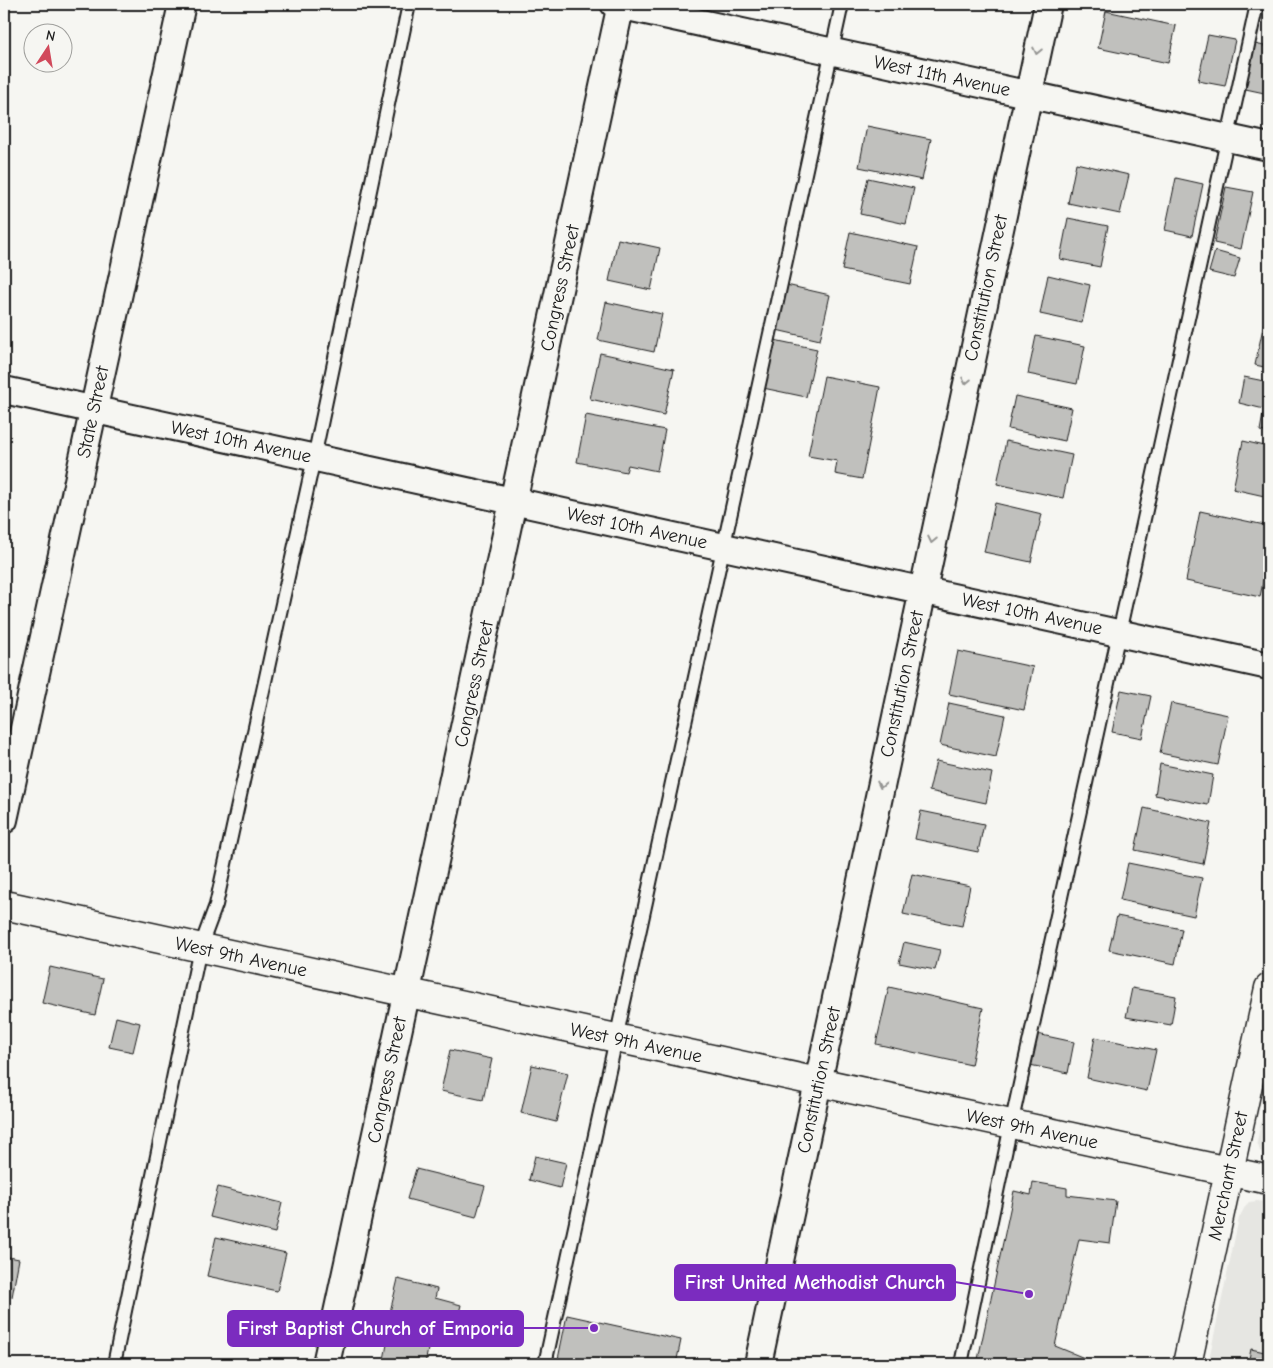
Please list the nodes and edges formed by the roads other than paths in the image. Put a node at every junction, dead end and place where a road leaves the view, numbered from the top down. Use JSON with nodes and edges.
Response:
{"nodes":[{"id":1,"x":182,"y":4,"type":"edge"},
{"id":2,"x":409,"y":4,"type":"edge"},
{"id":3,"x":619,"y":4,"type":"edge"},
{"id":4,"x":842,"y":4,"type":"edge"},
{"id":5,"x":1048,"y":4,"type":"edge"},
{"id":6,"x":1257,"y":4,"type":"edge"},
{"id":7,"x":832,"y":52,"type":"junction"},
{"id":8,"x":1028,"y":95,"type":"junction"},
{"id":9,"x":1227,"y":138,"type":"junction"},
{"id":10,"x":1269,"y":147,"type":"edge"},
{"id":11,"x":4,"y":390,"type":"edge"},
{"id":12,"x":93,"y":410,"type":"junction"},
{"id":13,"x":314,"y":458,"type":"junction"},
{"id":14,"x":513,"y":501,"type":"junction"},
{"id":15,"x":724,"y":547,"type":"junction"},
{"id":16,"x":922,"y":590,"type":"junction"},
{"id":17,"x":1119,"y":633,"type":"junction"},
{"id":18,"x":1269,"y":666,"type":"edge"},
{"id":19,"x":4,"y":820,"type":"edge"},
{"id":20,"x":4,"y":905,"type":"edge"},
{"id":21,"x":200,"y":948,"type":"junction"},
{"id":22,"x":1269,"y":988,"type":"edge"},
{"id":23,"x":406,"y":993,"type":"junction"},
{"id":24,"x":616,"y":1039,"type":"junction"},
{"id":25,"x":818,"y":1083,"type":"junction"},
{"id":26,"x":1011,"y":1125,"type":"junction"},
{"id":27,"x":1229,"y":1172,"type":"junction"},
{"id":28,"x":1269,"y":1180,"type":"edge"},
{"id":29,"x":114,"y":1364,"type":"edge"},
{"id":30,"x":326,"y":1364,"type":"edge"},
{"id":31,"x":545,"y":1364,"type":"edge"},
{"id":32,"x":758,"y":1364,"type":"edge"},
{"id":33,"x":961,"y":1364,"type":"edge"},
{"id":34,"x":1187,"y":1364,"type":"edge"}],
"edges":[{"from":1,"to":12,"type":"street","name":"State Street"},
{"from":2,"to":13,"type":"lane"},
{"from":3,"to":7,"type":"street","name":"West 11th Avenue"},
{"from":3,"to":14,"type":"street","name":"Congress Street"},
{"from":4,"to":7,"type":"lane"},
{"from":5,"to":8,"type":"street","name":"Constitution Street","one_way":true},
{"from":6,"to":9,"type":"lane"},
{"from":7,"to":8,"type":"street","name":"West 11th Avenue"},
{"from":7,"to":15,"type":"lane"},
{"from":8,"to":9,"type":"street","name":"West 11th Avenue"},
{"from":8,"to":16,"type":"street","name":"Constitution Street","one_way":true},
{"from":9,"to":10,"type":"street","name":"West 11th Avenue"},
{"from":9,"to":17,"type":"lane"},
{"from":11,"to":12,"type":"street","name":"West 10th Avenue"},
{"from":12,"to":13,"type":"street","name":"West 10th Avenue"},
{"from":12,"to":19,"type":"street","name":"State Street"},
{"from":13,"to":14,"type":"street","name":"West 10th Avenue"},
{"from":13,"to":21,"type":"lane"},
{"from":14,"to":15,"type":"street","name":"West 10th Avenue"},
{"from":14,"to":23,"type":"street","name":"Congress Street"},
{"from":15,"to":16,"type":"street","name":"West 10th Avenue"},
{"from":15,"to":24,"type":"lane"},
{"from":16,"to":17,"type":"street","name":"West 10th Avenue"},
{"from":16,"to":25,"type":"street","name":"Constitution Street","one_way":true},
{"from":17,"to":18,"type":"street","name":"West 10th Avenue"},
{"from":17,"to":26,"type":"lane"},
{"from":20,"to":21,"type":"street","name":"West 9th Avenue"},
{"from":21,"to":23,"type":"street","name":"West 9th Avenue"},
{"from":21,"to":29,"type":"lane"},
{"from":22,"to":27,"type":"street","name":"Merchant Street"},
{"from":23,"to":24,"type":"street","name":"West 9th Avenue"},
{"from":23,"to":30,"type":"street","name":"Congress Street"},
{"from":24,"to":25,"type":"street","name":"West 9th Avenue"},
{"from":24,"to":31,"type":"lane"},
{"from":25,"to":26,"type":"street","name":"West 9th Avenue"},
{"from":25,"to":32,"type":"street","name":"Constitution Street"},
{"from":26,"to":27,"type":"street","name":"West 9th Avenue"},
{"from":26,"to":33,"type":"lane"},
{"from":27,"to":28,"type":"street","name":"West 9th Avenue"},
{"from":27,"to":34,"type":"street","name":"Merchant Street"}]}
